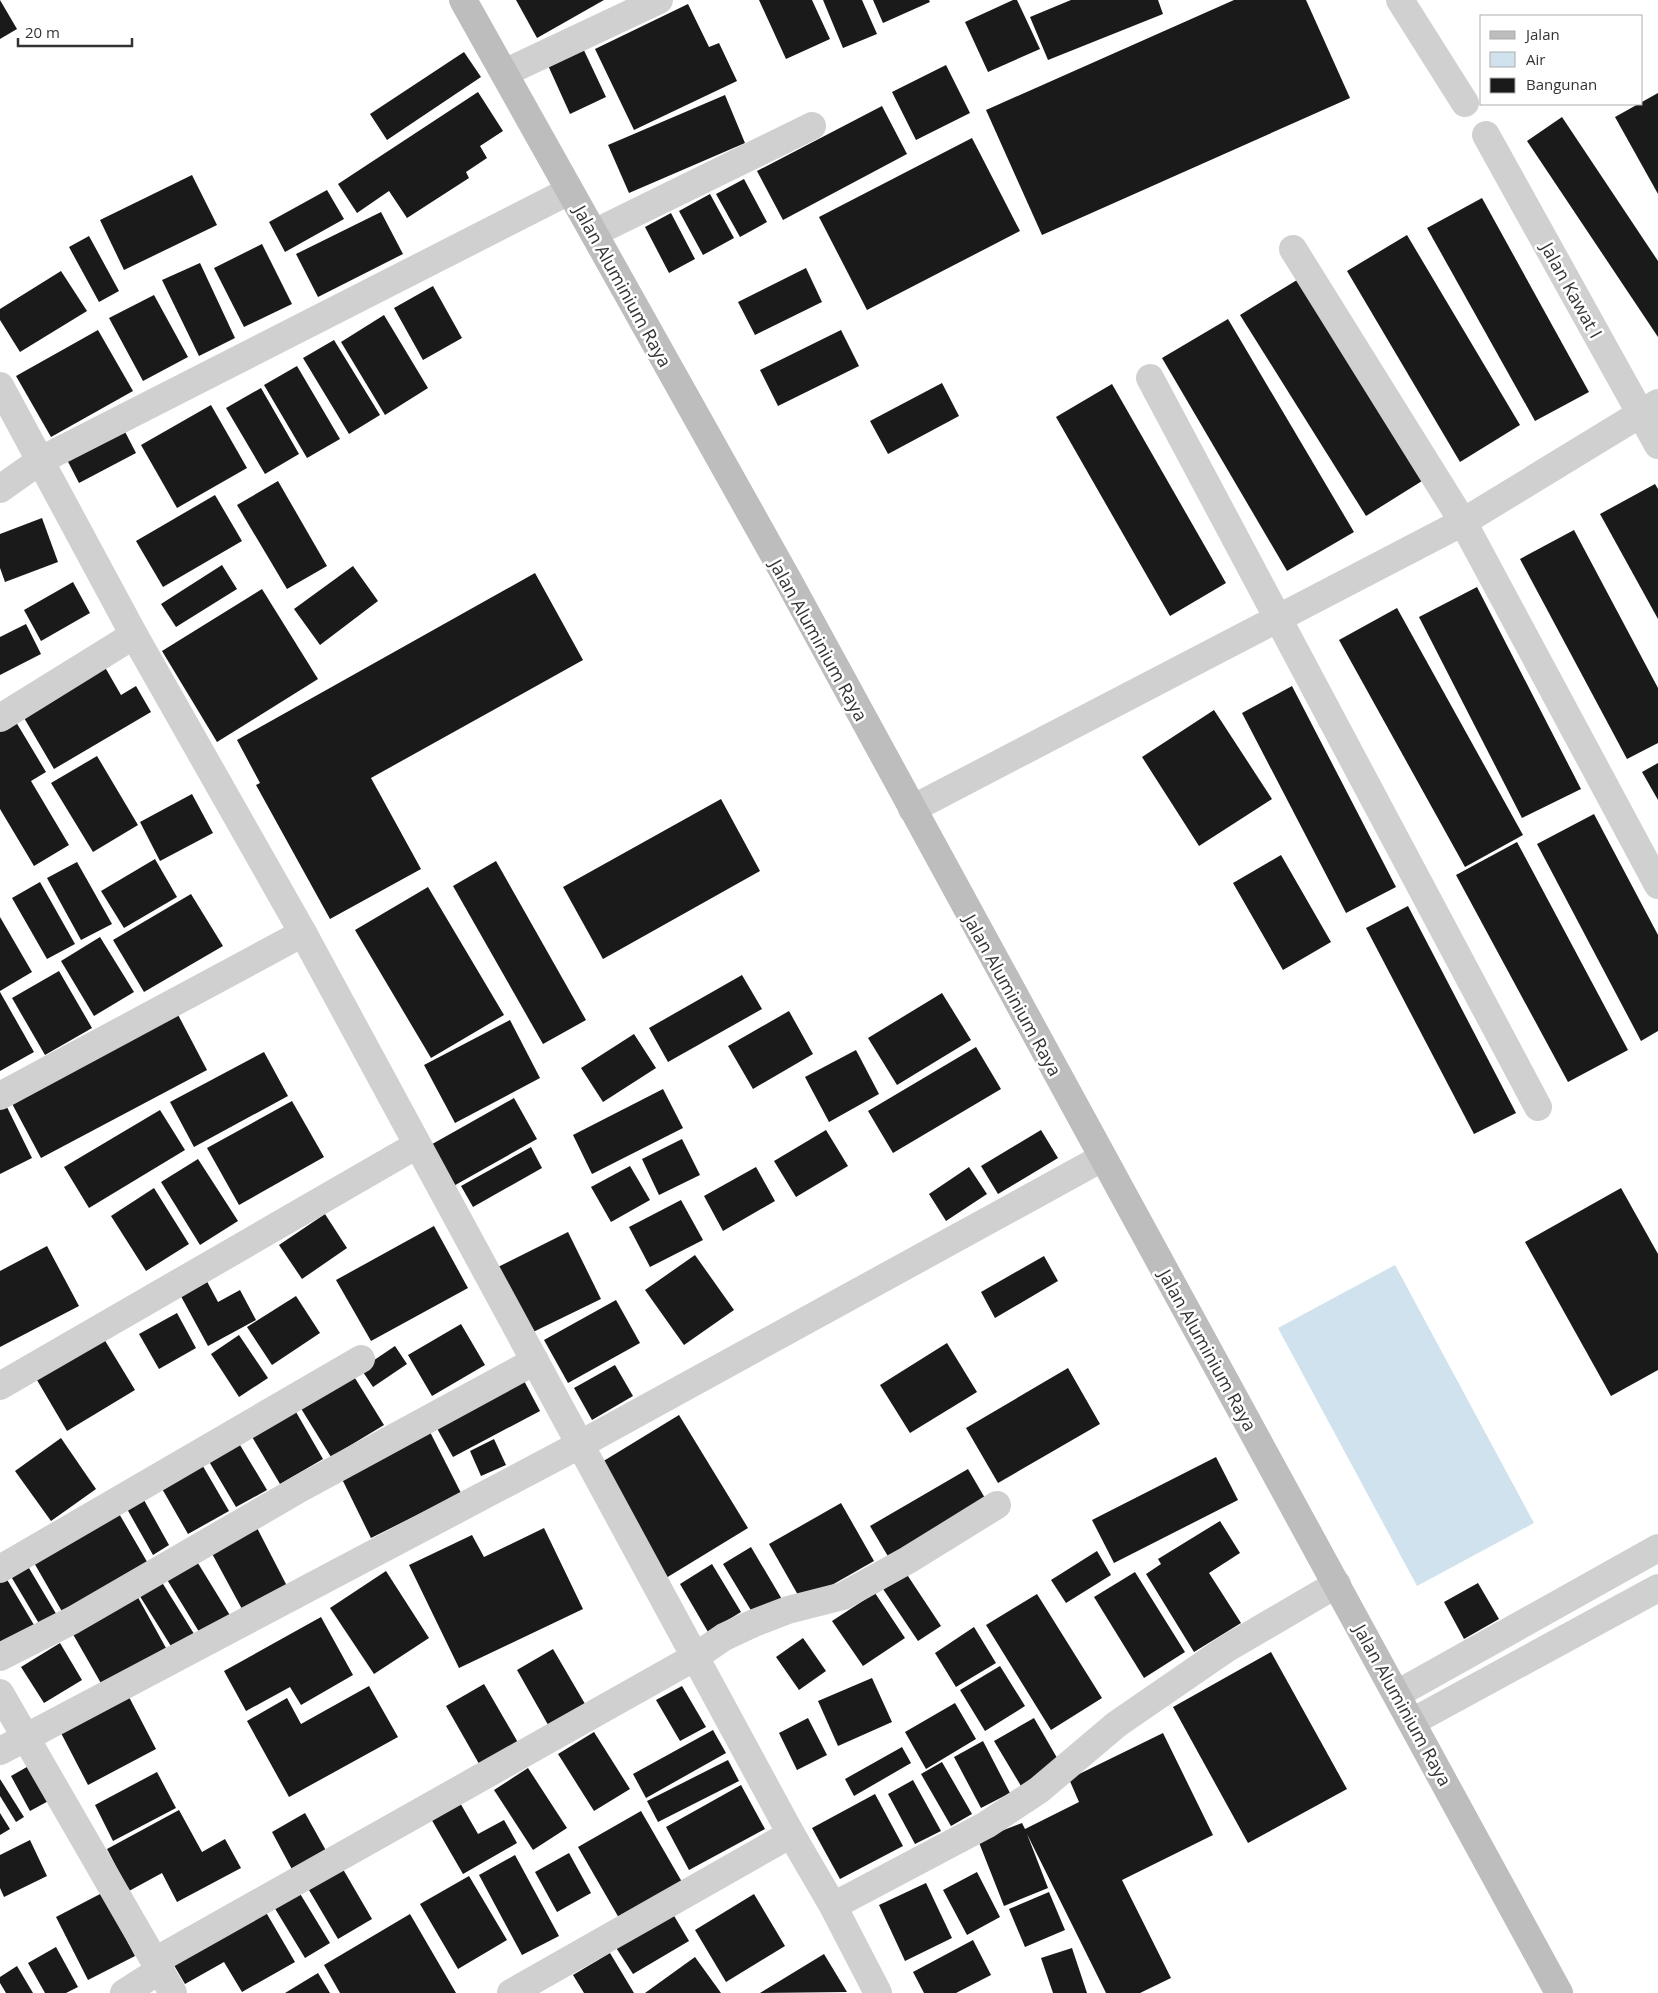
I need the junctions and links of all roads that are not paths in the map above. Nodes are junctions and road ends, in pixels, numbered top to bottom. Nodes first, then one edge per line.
1 (464, 0) edge
2 (659, 0) edge
3 (1400, 0) edge
4 (504, 73) junction
5 (1465, 104) dead end
6 (812, 126) dead end
7 (1486, 135) dead end
8 (569, 190) junction
9 (594, 233) junction
10 (1294, 249) dead end
11 (1150, 378) dead end
12 (0, 386) edge
13 (1649, 408) edge
14 (1658, 445) edge
15 (41, 460) junction
16 (0, 489) edge
17 (1463, 522) junction
18 (1277, 619) junction
19 (134, 635) junction
20 (0, 718) edge
21 (912, 809) junction
22 (1658, 884) edge
23 (303, 933) junction
24 (0, 1096) edge
25 (1538, 1107) dead end
26 (417, 1145) junction
27 (1102, 1158) junction
28 (361, 1359) dead end
29 (535, 1361) junction
30 (0, 1386) edge
31 (581, 1444) junction
32 (997, 1505) dead end
33 (1658, 1548) edge
34 (0, 1569) edge
35 (1337, 1584) junction
36 (1658, 1588) edge
37 (0, 1657) edge
38 (695, 1657) junction
39 (0, 1693) edge
40 (1397, 1694) junction
41 (1412, 1722) junction
42 (25, 1736) junction
43 (0, 1751) edge
44 (791, 1834) junction
45 (833, 1906) junction
46 (163, 1975) edge
47 (124, 1993) edge
48 (511, 1993) edge
49 (878, 1993) edge
50 (1559, 1993) edge

1 - 4 main road, Jalan Aluminium Raya
2 - 4 street
3 - 5 street
4 - 8 main road, Jalan Aluminium Raya
6 - 9 street
7 - 13 street, Jalan Kawat I
8 - 9 main road, Jalan Aluminium Raya
8 - 15 street
9 - 21 main road, Jalan Aluminium Raya
10 - 17 street
11 - 18 street
12 - 15 street
13 - 14 street, Jalan Kawat I
13 - 17 street
15 - 16 street
15 - 19 street
17 - 18 street
17 - 22 street
18 - 21 street
18 - 25 street
19 - 20 street
19 - 23 street
21 - 27 main road, Jalan Aluminium Raya
23 - 24 street
23 - 26 street
26 - 29 street
26 - 30 street
27 - 31 street
27 - 35 main road, Jalan Aluminium Raya
28 - 34 street
29 - 31 street
29 - 37 street
31 - 38 street
31 - 42 street
32 - 38 street
33 - 40 street
35 - 40 main road, Jalan Aluminium Raya
35 - 45 street
36 - 41 street
38 - 44 street
38 - 46 street
39 - 42 street
40 - 41 main road, Jalan Aluminium Raya
41 - 50 main road, Jalan Aluminium Raya
42 - 43 street
42 - 46 street
44 - 45 street
44 - 48 street
45 - 49 street
46 - 47 street

